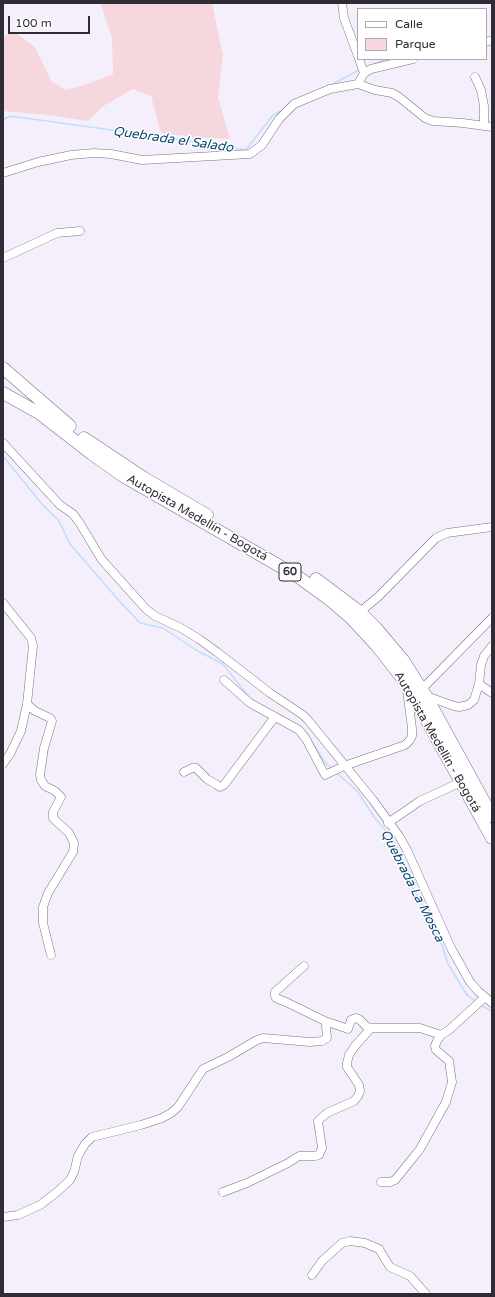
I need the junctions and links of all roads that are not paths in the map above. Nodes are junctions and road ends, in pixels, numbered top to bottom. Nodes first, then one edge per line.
1 (342, 3) edge
2 (357, 53) edge
3 (360, 60) edge
4 (409, 60) edge
5 (364, 73) junction
6 (475, 77) dead end
7 (358, 84) junction
8 (488, 127) edge
9 (3, 173) edge
10 (80, 231) dead end
11 (3, 258) edge
12 (3, 368) edge
13 (3, 393) edge
14 (3, 443) edge
15 (492, 527) edge
16 (3, 603) edge
17 (360, 612) junction
18 (492, 618) edge
19 (492, 646) edge
20 (224, 680) dead end
21 (406, 683) junction
22 (479, 684) junction
23 (424, 693) junction
24 (492, 693) edge
25 (27, 704) junction
26 (274, 718) junction
27 (3, 764) edge
28 (337, 770) junction
29 (184, 772) dead end
30 (461, 782) junction
31 (492, 816) edge
32 (388, 823) junction
33 (492, 838) edge
34 (51, 955) dead end
35 (304, 966) dead end
36 (480, 1001) junction
37 (492, 1003) edge
38 (327, 1022) junction
39 (372, 1028) junction
40 (441, 1035) junction
41 (381, 1182) dead end
42 (223, 1192) dead end
43 (3, 1217) edge
44 (312, 1275) dead end
45 (426, 1294) edge

1 - 2 street
3 - 5 street
4 - 5 street
5 - 7 street
6 - 8 street
7 - 8 street
7 - 9 street
10 - 11 street
12 - 17 highway, Autopista Medellín - Bogotá / 60
13 - 21 highway, Autopista Medellín - Bogotá / 60
14 - 28 street
15 - 17 street
16 - 25 street
17 - 23 highway, Autopista Medellín - Bogotá / 60
18 - 23 street
19 - 22 street
20 - 26 street
21 - 28 street
21 - 30 highway, Autopista Medellín - Bogotá / 60
22 - 23 street
22 - 24 street
23 - 31 highway, Autopista Medellín - Bogotá / 60
25 - 27 street
25 - 34 street
26 - 28 street
26 - 29 street
28 - 32 street
30 - 32 street
30 - 33 highway, Autopista Medellín - Bogotá / 60
32 - 36 street
35 - 38 street
36 - 37 street
36 - 40 street
38 - 39 street
38 - 43 street
39 - 40 street
39 - 42 street
40 - 41 street
44 - 45 street

